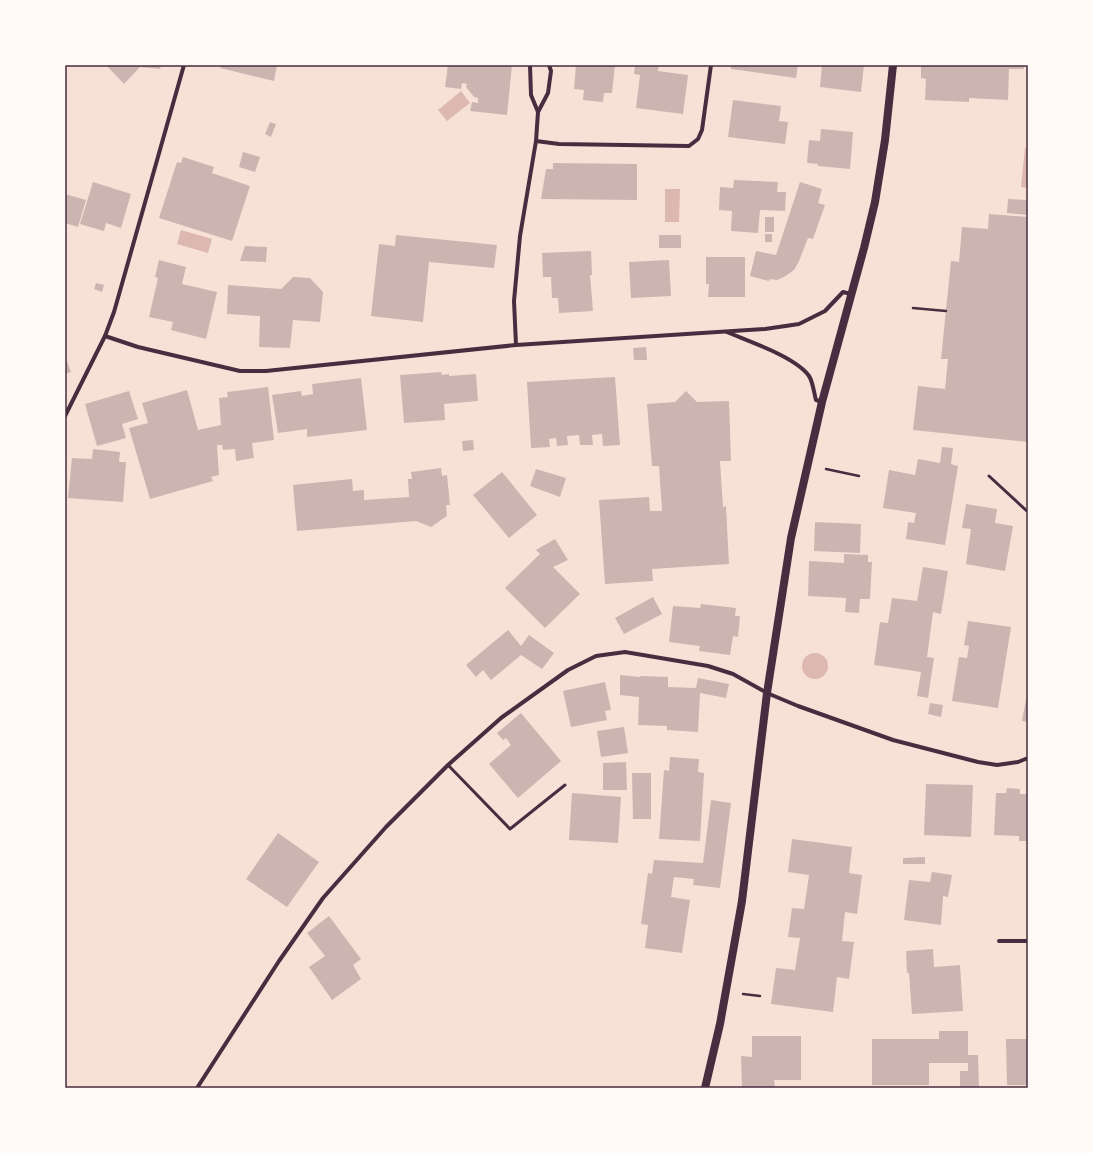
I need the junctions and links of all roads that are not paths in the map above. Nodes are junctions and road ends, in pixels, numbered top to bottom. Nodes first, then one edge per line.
1 (184, 65) edge
2 (530, 65) edge
3 (549, 65) edge
4 (711, 65) edge
5 (893, 65) edge
6 (538, 112) junction
7 (536, 141) junction
8 (851, 294) junction
9 (725, 331) junction
10 (104, 336) junction
11 (516, 345) junction
12 (822, 402) junction
13 (65, 416) edge
14 (989, 476) dead end
15 (1028, 512) edge
16 (766, 693) junction
17 (1028, 758) edge
18 (448, 765) junction
19 (565, 785) dead end
20 (999, 941) dead end
21 (1028, 941) edge
22 (197, 1088) edge
23 (705, 1088) edge

1 - 10 street
2 - 6 street
3 - 6 street
4 - 7 street
5 - 8 main road
6 - 7 street
7 - 11 street
8 - 9 street
8 - 12 main road
9 - 11 street
9 - 12 street
10 - 11 street
10 - 13 street
12 - 16 main road
14 - 15 lane
16 - 17 street
16 - 18 street
16 - 23 main road
18 - 19 lane
18 - 22 street
20 - 21 street

